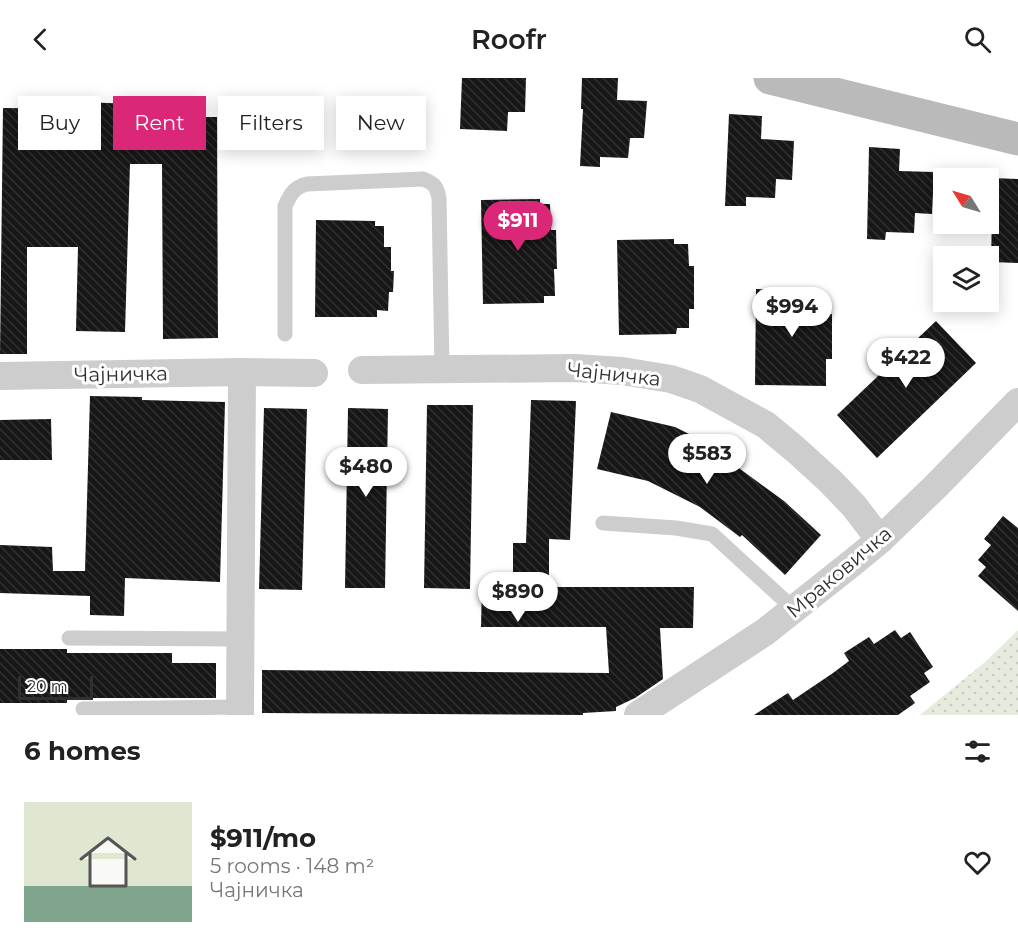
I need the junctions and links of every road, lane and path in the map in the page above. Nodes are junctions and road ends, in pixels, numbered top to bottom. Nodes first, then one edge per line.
1 (770, 78) edge
2 (1018, 139) edge
3 (285, 334) dead end
4 (362, 370) dead end
5 (442, 370) junction
6 (242, 372) junction
7 (314, 373) dead end
8 (0, 376) edge
9 (1018, 402) edge
10 (603, 523) dead end
11 (880, 540) junction
12 (795, 610) junction
13 (69, 638) dead end
14 (240, 639) junction
15 (83, 709) dead end
16 (240, 711) edge
17 (638, 715) edge

1 - 2 street
3 - 5 lane
4 - 5 street, Чајничка
5 - 11 street, Чајничка
6 - 7 street, Чајничка
6 - 8 street, Чајничка
6 - 14 street
9 - 11 street, Мраковичка
10 - 12 lane
11 - 12 street, Мраковичка
12 - 17 street, Мраковичка
13 - 14 lane
14 - 16 street
15 - 16 lane

